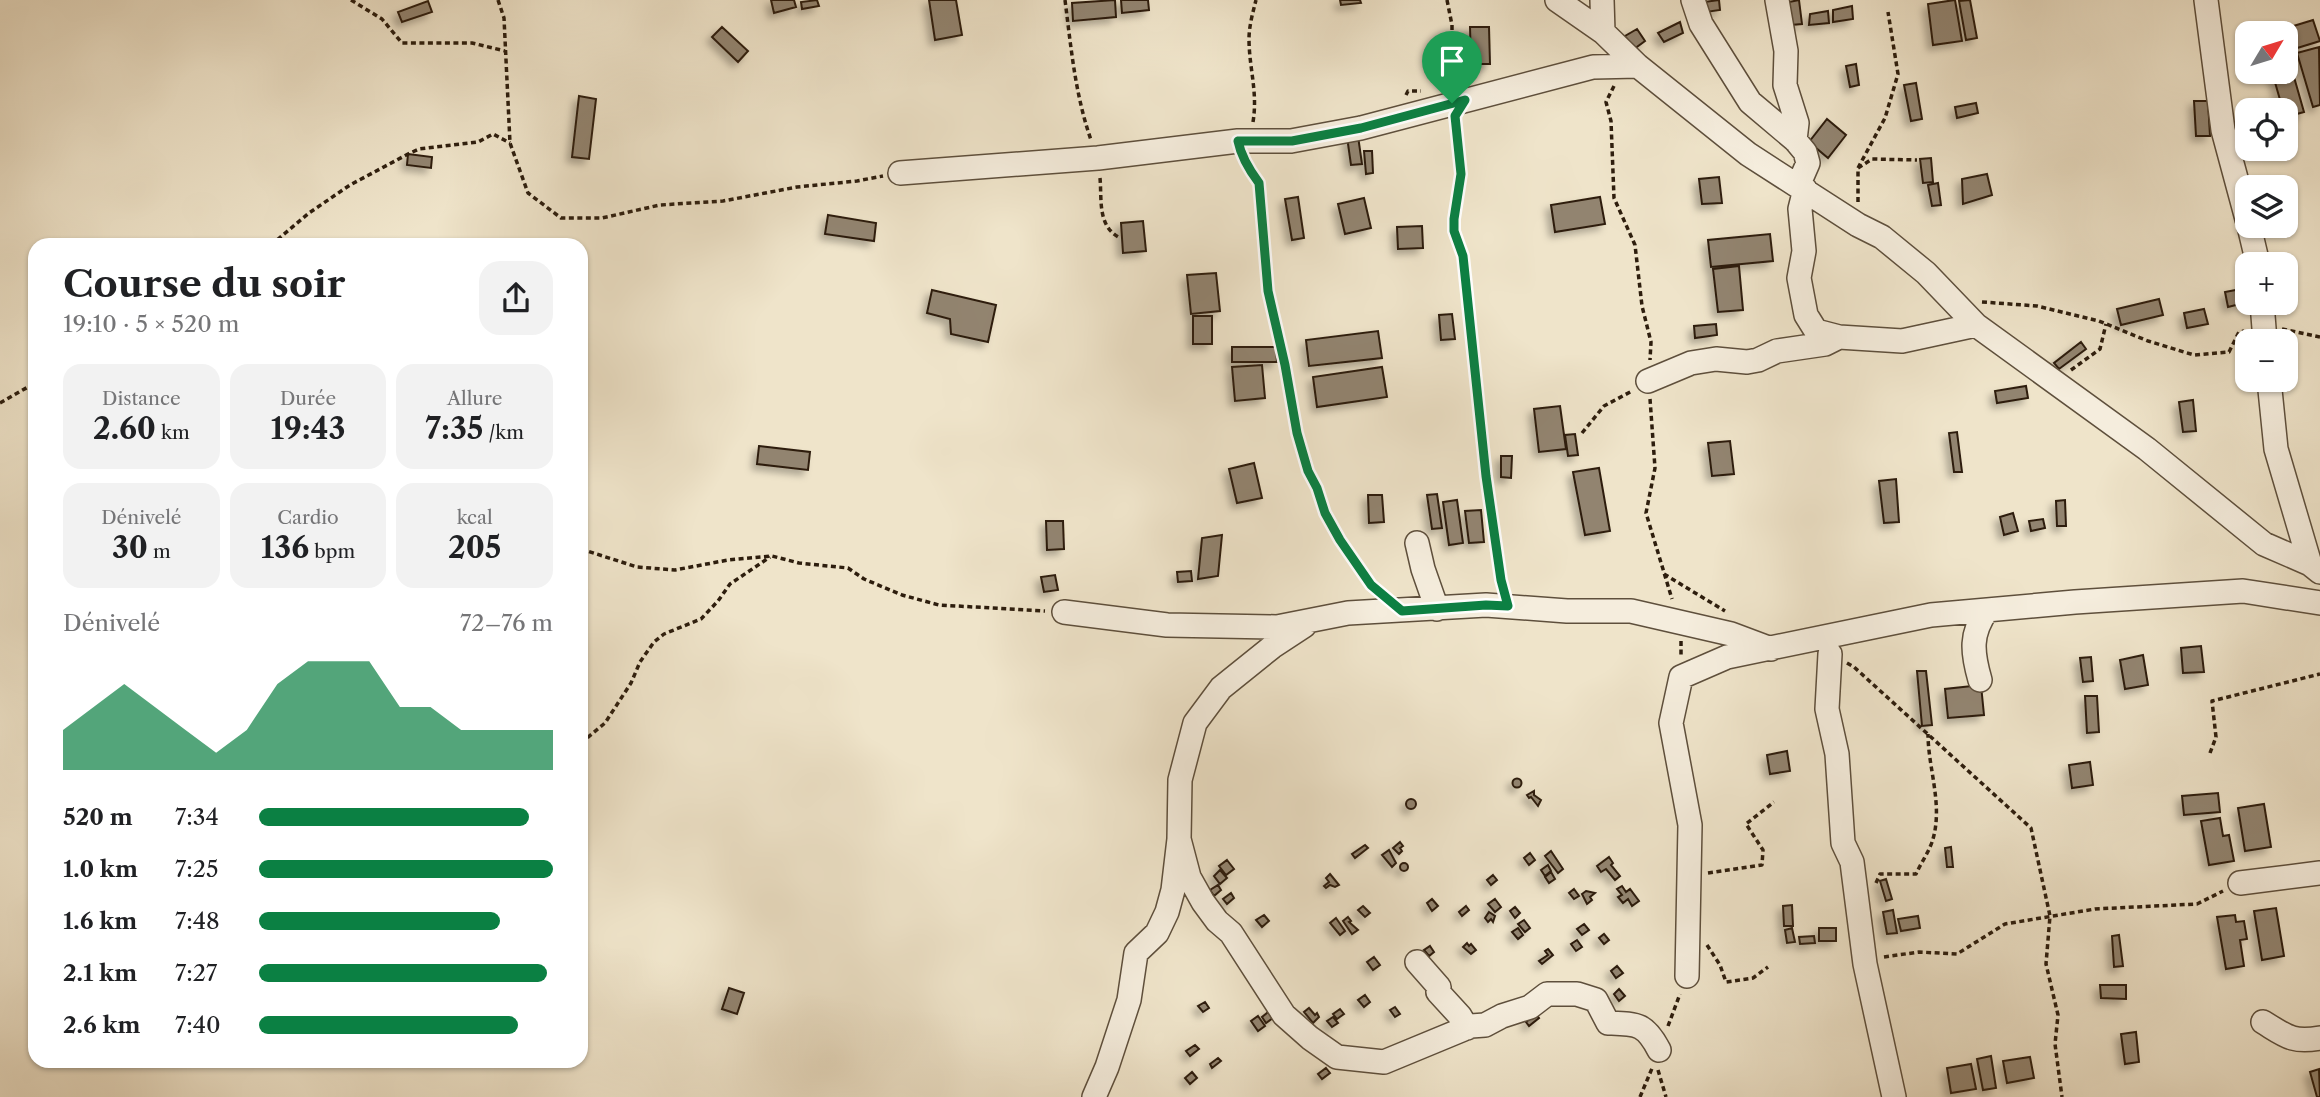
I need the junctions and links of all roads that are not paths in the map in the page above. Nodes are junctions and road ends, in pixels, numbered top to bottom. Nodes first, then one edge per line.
1 (1557, 0) edge
2 (1602, 0) edge
3 (1693, 0) edge
4 (1777, 0) edge
5 (2206, 0) edge
6 (1603, 32) junction
7 (1638, 66) junction
8 (1795, 140) junction
9 (900, 173) road end
10 (2235, 175) edge
11 (1802, 188) junction
12 (1976, 325) junction
13 (1839, 337) junction
14 (1648, 381) road end
15 (2270, 392) edge
16 (1417, 543) dead end
17 (2315, 568) edge
18 (2320, 603) edge
19 (1437, 609) junction
20 (1987, 610) junction
21 (1064, 612) road end
22 (1313, 620) junction
23 (1771, 649) junction
24 (1830, 654) road end
25 (1980, 680) dead end
26 (1179, 839) junction
27 (2320, 873) edge
28 (2240, 883) road end
29 (1422, 973) dead end
30 (1687, 976) dead end
31 (2263, 1022) dead end
32 (1467, 1028) junction
33 (2320, 1038) edge
34 (1657, 1055) road end
35 (1094, 1097) edge
36 (1894, 1097) edge

1 - 6 street
2 - 6 street
3 - 8 street
4 - 8 street
5 - 10 street
6 - 7 street
7 - 9 street
7 - 11 street
8 - 11 street
11 - 12 street
11 - 13 street
12 - 13 street
12 - 17 street
13 - 14 street
15 - 17 street
16 - 19 street
18 - 20 street
19 - 22 street
19 - 23 street
20 - 23 street
20 - 25 street
21 - 22 street
22 - 26 street
23 - 30 street
24 - 36 street
26 - 32 street
26 - 35 street
27 - 28 street
29 - 32 street
31 - 33 street
32 - 34 street

